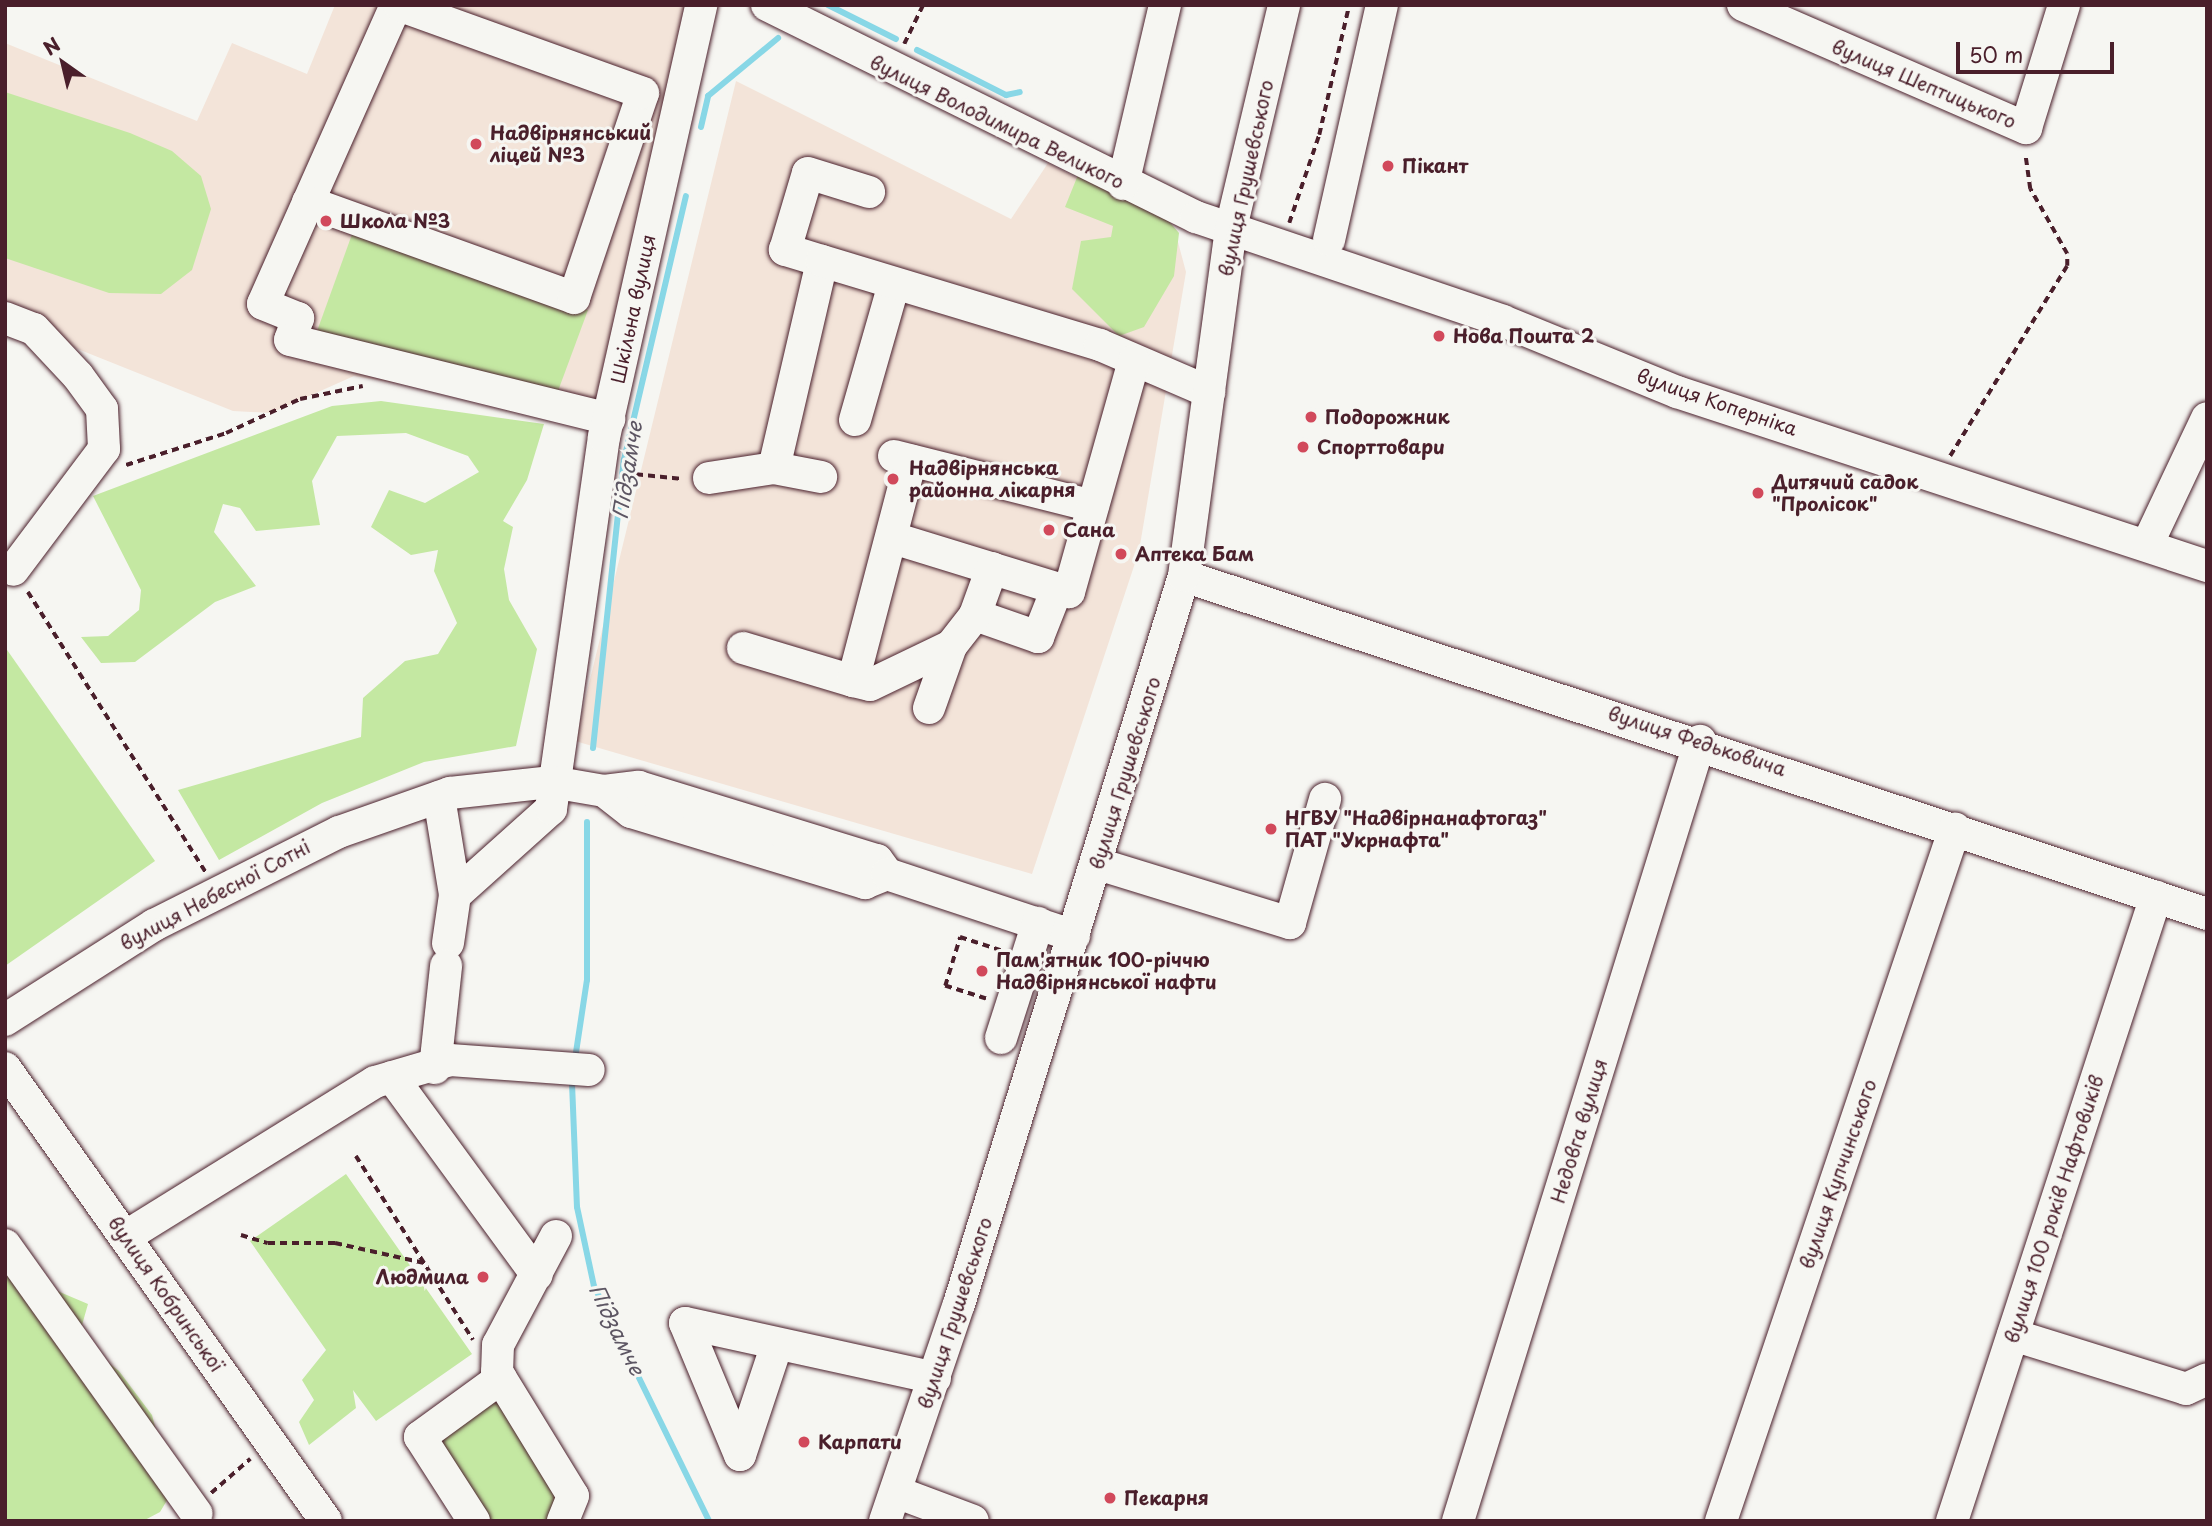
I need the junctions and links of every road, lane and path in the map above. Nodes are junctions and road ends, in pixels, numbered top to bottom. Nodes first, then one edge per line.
1 (398, 5) edge
2 (701, 5) edge
3 (923, 5) edge
4 (1165, 5) edge
5 (1284, 5) edge
6 (1349, 5) edge
7 (1382, 5) edge
8 (1743, 5) edge
9 (2064, 5) edge
10 (774, 9) edge
11 (898, 56) dead end
12 (2026, 128) junction
13 (1123, 184) junction
14 (869, 192) dead end
15 (308, 202) junction
16 (1288, 225) dead end
17 (1231, 228) junction
18 (1329, 240) dead end
19 (822, 261) junction
20 (894, 284) junction
21 (5, 318) edge
22 (1134, 361) junction
23 (368, 385) dead end
24 (1209, 392) junction
25 (2207, 418) edge
26 (609, 419) junction
27 (855, 419) dead end
28 (774, 468) junction
29 (111, 470) dead end
30 (1937, 474) junction
31 (637, 476) dead end
32 (821, 477) dead end
33 (709, 478) joint
34 (1093, 506) junction
35 (892, 538) junction
36 (2148, 543) junction
37 (8, 565) edge
38 (2207, 566) edge
39 (992, 568) junction
40 (1184, 576) junction
41 (1057, 589) junction
42 (975, 615) junction
43 (743, 648) dead end
44 (939, 657) junction
45 (853, 681) junction
46 (929, 708) dead end
47 (1699, 741) junction
48 (552, 782) junction
49 (439, 797) junction
50 (1325, 799) dead end
51 (1955, 828) junction
52 (1098, 864) junction
53 (218, 890) junction
54 (455, 895) junction
55 (2156, 896) junction
56 (2207, 914) edge
57 (1038, 923) junction
58 (1074, 936) junction
59 (1026, 958) junction
60 (990, 1000) dead end
61 (5, 1020) edge
62 (1001, 1038) dead end
63 (435, 1066) junction
64 (5, 1068) edge
65 (589, 1070) dead end
66 (393, 1077) junction
67 (356, 1156) dead end
68 (241, 1235) dead end
69 (556, 1236) dead end
70 (125, 1237) junction
71 (5, 1245) edge
72 (429, 1264) junction
73 (537, 1275) junction
74 (2013, 1335) junction
75 (475, 1343) dead end
76 (777, 1344) dead end
77 (501, 1378) junction
78 (934, 1378) junction
79 (2207, 1378) edge
80 (271, 1442) junction
81 (890, 1506) edge
82 (196, 1513) joint
83 (327, 1521) edge
84 (474, 1521) edge
85 (563, 1521) edge
86 (974, 1521) edge
87 (1458, 1521) edge
88 (1721, 1521) edge
89 (1952, 1521) edge

1 - 15 street
1 - 15 street
2 - 26 street, Шкільна вулиця
3 - 11 path
4 - 13 street
5 - 17 street, вулиця Грушевського
6 - 16 path
7 - 18 street
8 - 12 street, вулиця Шептицького
9 - 12 street, вулиця Шептицького
10 - 13 street, вулиця Володимира Великого
12 - 30 path
13 - 17 street, вулиця Володимира Великого
14 - 19 street
15 - 26 street
17 - 24 street, вулиця Грушевського
17 - 30 street, вулиця Коперніка
19 - 20 street
19 - 28 street
20 - 22 street
20 - 27 street
21 - 37 street
22 - 24 street
22 - 34 street
23 - 29 path
24 - 40 street, вулиця Грушевського
25 - 36 street
26 - 48 street, Шкільна вулиця
28 - 32 street
28 - 33 street
30 - 36 street, вулиця Коперніка
31 - 33 path
34 - 35 street
34 - 41 street
35 - 39 street
35 - 45 street
36 - 38 street, вулиця Коперніка
37 - 53 path
39 - 41 street
39 - 42 street
40 - 47 street, вулиця Федьковича
40 - 52 street, вулиця Грушевського
41 - 42 street
42 - 44 street
43 - 45 street
44 - 45 street
44 - 46 street
47 - 51 street, вулиця Федьковича
47 - 87 street, Недовга вулиця
48 - 49 street, вулиця Небесної Сотні
48 - 54 street, Шкільна вулиця
48 - 57 street, вулиця Небесної Сотні
49 - 53 street, вулиця Небесної Сотні
49 - 54 street
50 - 52 street
51 - 55 street, вулиця Федьковича
51 - 88 street, вулиця Купчинського
52 - 58 street, вулиця Грушевського
53 - 61 street, вулиця Небесної Сотні
54 - 63 street
55 - 56 street, вулиця Федьковича
55 - 74 street, вулиця 100 років Нафтовиків
57 - 58 street, вулиця Небесної Сотні
57 - 59 street
58 - 78 street, вулиця Грушевського
59 - 60 path
59 - 62 street
63 - 65 street
63 - 66 street
64 - 70 street, вулиця Кобринської
66 - 70 street
66 - 73 street
67 - 72 path
68 - 72 path
69 - 73 street
70 - 80 street, вулиця Кобринської
71 - 82 street
72 - 75 path
73 - 77 street
74 - 79 street
74 - 89 street, вулиця 100 років Нафтовиків
76 - 78 street
77 - 84 street
77 - 85 street
78 - 81 street, вулиця Грушевського
80 - 82 path
80 - 83 street, вулиця Кобринської
81 - 86 street

